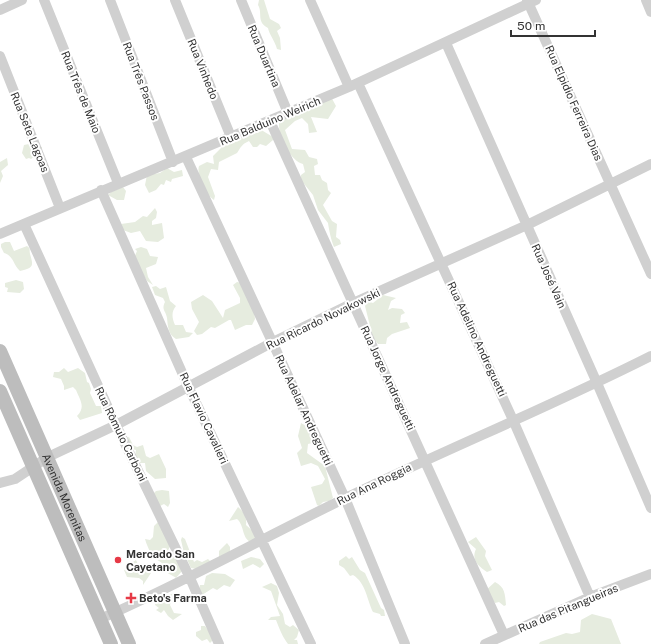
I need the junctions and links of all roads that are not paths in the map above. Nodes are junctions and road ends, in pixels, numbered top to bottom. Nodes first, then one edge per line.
1 (22, 0) edge
2 (44, 0) edge
3 (110, 0) edge
4 (175, 0) edge
5 (241, 0) edge
6 (310, 0) edge
7 (646, 0) edge
8 (531, 1) edge
9 (0, 10) edge
10 (651, 12) edge
11 (446, 43) junction
12 (0, 56) edge
13 (353, 85) junction
14 (288, 113) junction
15 (270, 121) junction
16 (231, 137) junction
17 (186, 156) junction
18 (173, 162) junction
19 (651, 164) edge
20 (118, 184) junction
21 (610, 184) junction
22 (101, 190) junction
23 (60, 208) junction
24 (24, 224) junction
25 (526, 225) junction
26 (0, 234) edge
27 (648, 260) edge
28 (442, 264) junction
29 (651, 274) edge
30 (353, 303) junction
31 (273, 342) junction
32 (0, 351) edge
33 (651, 356) edge
34 (597, 383) junction
35 (188, 386) junction
36 (0, 391) edge
37 (514, 420) junction
38 (116, 426) junction
39 (48, 457) junction
40 (425, 460) junction
41 (34, 465) junction
42 (0, 483) edge
43 (345, 498) junction
44 (651, 508) edge
45 (262, 540) junction
46 (651, 574) edge
47 (190, 578) junction
48 (590, 597) junction
49 (115, 612) junction
50 (100, 619) junction
51 (504, 635) junction
52 (111, 644) edge
53 (129, 644) edge
54 (219, 644) edge
55 (310, 644) edge
56 (405, 644) edge
57 (485, 644) edge

1 - 9 street
2 - 20 street, Rua Três de Maio
3 - 18 street, Rua Três Passos
4 - 16 street, Rua Vinhedo
5 - 14 street, Rua Duartina
6 - 13 street, Rua Adelino Andreguetti
7 - 10 street
8 - 11 street, Rua Balduino Weirich
8 - 21 street, Rua Elpidio Ferreira Dias
11 - 13 street, Rua Balduino Weirich
11 - 25 street, Rua José Vain
12 - 23 street, Rua Sete Lagoas
13 - 14 street, Rua Balduino Weirich
13 - 28 street, Rua Adelino Andreguetti
14 - 15 street, Rua Balduino Weirich
15 - 16 street, Rua Balduino Weirich
15 - 30 street, Rua Jorge Andreguetti
16 - 17 street, Rua Balduino Weirich
17 - 18 street, Rua Balduino Weirich
17 - 31 street, Rua Adelar Andreguetti
18 - 20 street, Rua Balduino Weirich
19 - 21 street, Rua Ricardo Novakowski
20 - 22 street, Rua Balduino Weirich
21 - 25 street, Rua Ricardo Novakowski
21 - 27 street, Rua Elpidio Ferreira Dias
22 - 23 street, Rua Balduino Weirich
22 - 35 street, Rua Flavio Cavalieri
23 - 24 street, Rua Balduino Weirich
24 - 26 street, Rua Balduino Weirich
24 - 38 street, Rua Rômulo Carboni
25 - 28 street, Rua Ricardo Novakowski
25 - 34 street, Rua José Vain
27 - 29 street, Rua Elpidio Ferreira Dias
28 - 30 street, Rua Ricardo Novakowski
28 - 37 street, Rua Adelino Andreguetti
30 - 31 street, Rua Ricardo Novakowski
30 - 40 street, Rua Jorge Andreguetti
31 - 35 street, Rua Ricardo Novakowski
31 - 43 street, Rua Adelar Andreguetti
32 - 39 main road, Avenida Morenitas
33 - 34 street, Rua Ana Roggia
34 - 37 street, Rua Ana Roggia
34 - 44 street, Rua José Vain
35 - 38 street, Rua Ricardo Novakowski
35 - 45 street, Rua Flavio Cavalieri
36 - 41 main road, Avenida Morenitas
37 - 40 street, Rua Ana Roggia
37 - 48 street, Rua Adelino Andreguetti
38 - 39 street, Rua Ricardo Novakowski
38 - 47 street, Rua Rômulo Carboni
39 - 41 street, Rua Ricardo Novakowski
39 - 49 main road, Avenida Morenitas
40 - 43 street, Rua Ana Roggia
40 - 51 street, Rua Jorge Andreguetti
41 - 42 street, Rua Ricardo Novakowski
41 - 50 main road, Avenida Morenitas
43 - 45 street, Rua Ana Roggia
43 - 56 street, Rua Adelar Andreguetti
45 - 47 street, Rua Ana Roggia
45 - 55 street, Rua Flavio Cavalieri
46 - 48 street, Rua das Pitangueiras
47 - 49 street, Rua Ana Roggia
47 - 54 street, Rua Rômulo Carboni
48 - 51 street, Rua das Pitangueiras
49 - 50 street, Rua Ana Roggia
49 - 53 main road, Avenida Morenitas
50 - 52 main road, Avenida Morenitas
51 - 57 street, Rua das Pitangueiras

